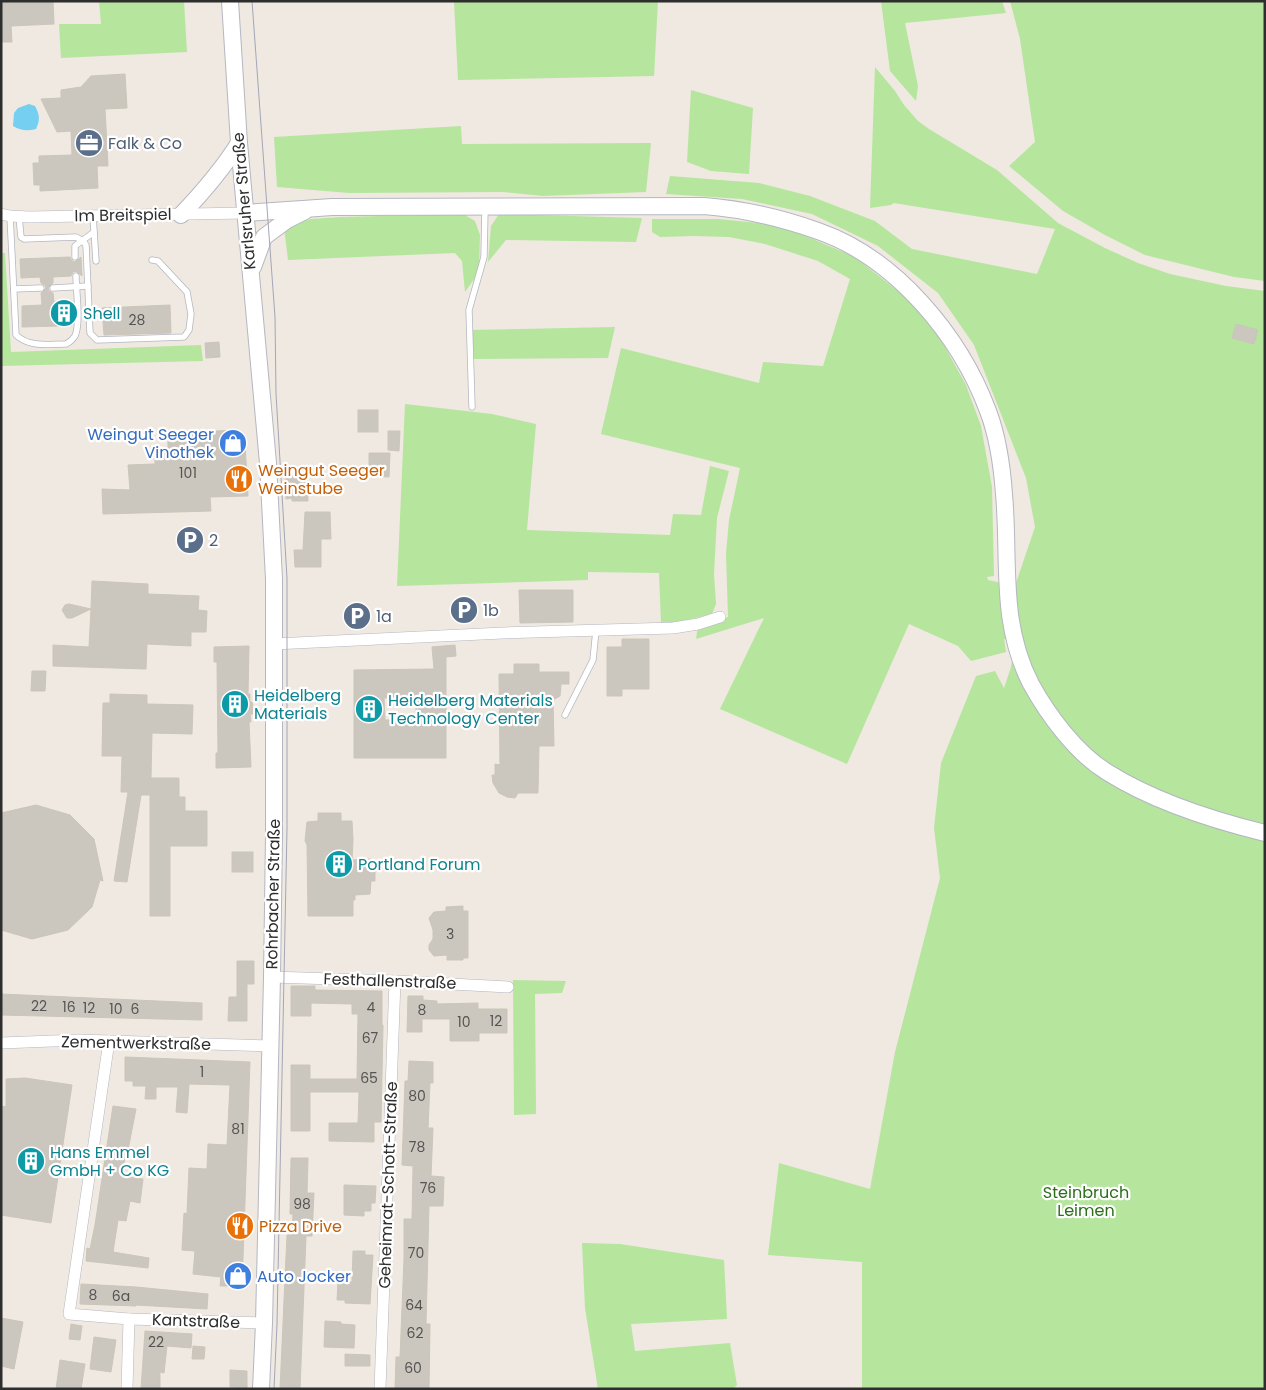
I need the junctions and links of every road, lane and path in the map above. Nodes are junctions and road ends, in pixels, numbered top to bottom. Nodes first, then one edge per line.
1 (230, 1) edge
2 (239, 143) junction
3 (484, 206) junction
4 (311, 208) junction
5 (245, 213) junction
6 (181, 215) junction
7 (10, 216) edge
8 (93, 216) junction
9 (94, 232) junction
10 (82, 240) junction
11 (75, 257) dead end
12 (152, 260) dead end
13 (96, 261) dead end
14 (250, 271) junction
15 (76, 276) dead end
16 (88, 286) junction
17 (76, 287) junction
18 (41, 288) dead end
19 (53, 288) dead end
20 (14, 289) junction
21 (262, 400) joint
22 (472, 407) dead end
23 (720, 617) dead end
24 (596, 630) junction
25 (274, 644) junction
26 (566, 715) dead end
27 (1265, 833) edge
28 (272, 977) junction
29 (395, 981) junction
30 (508, 986) dead end
31 (109, 1041) junction
32 (1, 1043) edge
33 (271, 1046) junction
34 (129, 1318) junction
35 (264, 1323) junction
36 (127, 1389) edge
37 (261, 1389) edge
38 (380, 1389) edge

1 - 2 main road, Karlsruher Straße
2 - 5 main road, Karlsruher Straße
2 - 6 main road
3 - 4 main road
3 - 22 lane
3 - 27 main road
4 - 5 main road
4 - 14 main road
5 - 6 street, Im Breitspiel
5 - 14 main road, Karlsruher Straße
6 - 8 street, Im Breitspiel
7 - 8 street, Im Breitspiel
7 - 10 lane
7 - 20 lane
8 - 9 lane
9 - 10 lane
9 - 13 lane
10 - 11 lane
10 - 16 lane
12 - 16 lane
14 - 21 main road, Karlsruher Straße
15 - 17 lane
16 - 17 lane
17 - 19 lane
17 - 20 lane
18 - 20 lane
21 - 25 main road, Rohrbacher Straße
23 - 24 street
24 - 25 street
24 - 26 lane
25 - 28 main road, Rohrbacher Straße
28 - 29 street, Festhallenstraße
28 - 33 main road, Rohrbacher Straße
29 - 30 street, Festhallenstraße
29 - 38 street, Geheimrat-Schott-Straße
31 - 32 street, Zementwerkstraße
31 - 33 street, Zementwerkstraße
31 - 34 street, Kantstraße
33 - 35 main road, Rohrbacher Straße
34 - 35 street, Kantstraße
34 - 36 street
35 - 37 main road, Rohrbacher Straße

